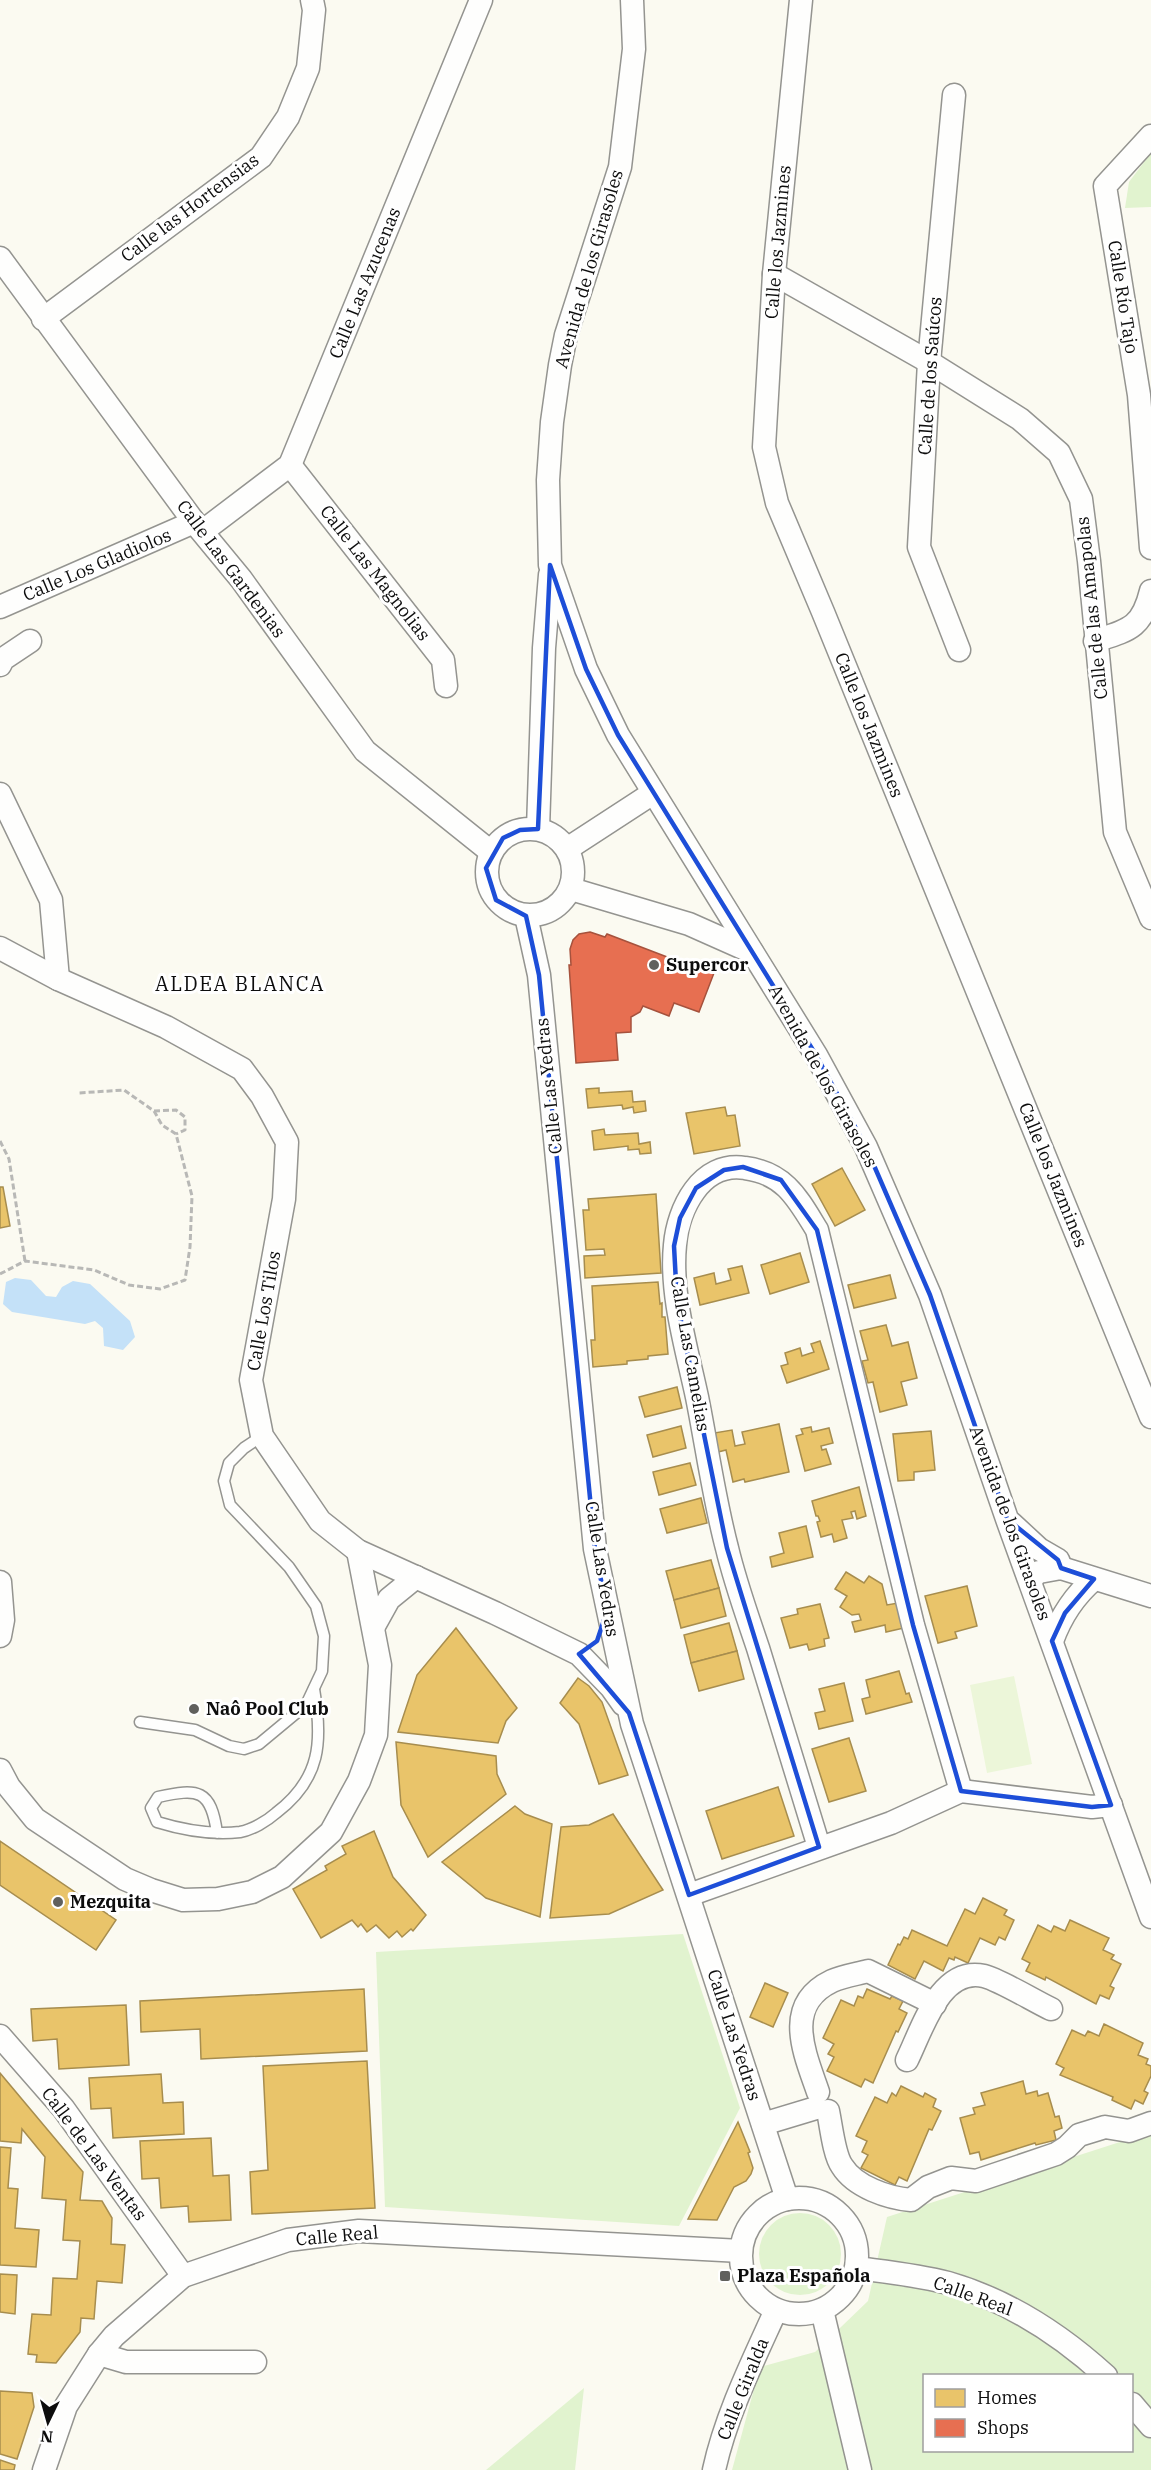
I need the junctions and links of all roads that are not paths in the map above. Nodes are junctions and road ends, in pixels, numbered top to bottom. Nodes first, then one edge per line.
1 (312, 0) edge
2 (481, 0) edge
3 (632, 0) edge
4 (801, 0) edge
5 (954, 95) dead end
6 (1151, 136) edge
7 (0, 258) edge
8 (774, 274) junction
9 (43, 319) junction
10 (929, 362) junction
11 (290, 465) junction
12 (199, 526) junction
13 (1151, 548) edge
14 (550, 565) junction
15 (1151, 591) edge
16 (0, 607) edge
17 (30, 641) dead end
18 (1095, 641) junction
19 (959, 650) dead end
20 (0, 665) edge
21 (446, 686) dead end
22 (652, 793) junction
23 (0, 794) edge
24 (538, 829) junction
25 (567, 849) junction
26 (491, 852) junction
27 (571, 889) junction
28 (526, 916) junction
29 (1151, 918) edge
30 (0, 948) edge
31 (752, 952) junction
32 (58, 979) junction
33 (1151, 1417) edge
34 (262, 1436) junction
35 (1007, 1519) junction
36 (358, 1551) junction
37 (1061, 1568) junction
38 (416, 1577) junction
39 (0, 1582) edge
40 (1087, 1585) junction
41 (1032, 1588) junction
42 (1151, 1596) edge
43 (607, 1611) junction
44 (374, 1626) junction
45 (0, 1636) edge
46 (1052, 1641) junction
47 (579, 1654) junction
48 (314, 1689) junction
49 (629, 1713) junction
50 (140, 1722) dead end
51 (0, 1770) edge
52 (961, 1791) junction
53 (1111, 1805) junction
54 (217, 1833) junction
55 (819, 1847) junction
56 (689, 1895) junction
57 (1151, 1917) edge
58 (935, 2004) junction
59 (1051, 2009) dead end
60 (0, 2036) edge
61 (907, 2060) dead end
62 (821, 2104) junction
63 (1151, 2123) edge
64 (763, 2124) junction
65 (787, 2199) junction
66 (741, 2251) junction
67 (857, 2268) junction
68 (183, 2276) junction
69 (776, 2310) junction
70 (822, 2310) junction
71 (99, 2354) junction
72 (255, 2362) dead end
73 (1105, 2374) edge
74 (1133, 2406) edge
75 (1151, 2426) edge
76 (44, 2470) edge
77 (714, 2470) edge
78 (860, 2470) edge

1 - 9 street, Calle las Hortensias
2 - 11 street, Calle Las Azucenas
3 - 14 street, Avenida de los Girasoles
4 - 8 street, Calle los Jazmines
5 - 10 street, Calle de los Saúcos
6 - 13 street, Calle Río Tajo
7 - 9 street, Calle Las Gardenias
8 - 10 street, Calle de las Amapolas
8 - 33 street, Calle los Jazmines
9 - 12 street, Calle Las Gardenias
10 - 18 street, Calle de las Amapolas
10 - 19 street, Calle de los Saúcos
11 - 12 street
11 - 21 street, Calle Las Magnolias
12 - 16 street, Calle Los Gladiolos
12 - 26 street, Calle Las Gardenias
14 - 22 street, Avenida de los Girasoles
14 - 24 street
15 - 18 street
17 - 20 street
18 - 29 street, Calle de las Amapolas
22 - 25 street
22 - 31 street, Avenida de los Girasoles
23 - 32 street
24 - 25 street
24 - 26 street
25 - 27 street
26 - 28 street
27 - 28 street
27 - 31 street
28 - 43 street, Calle Las Yedras
30 - 32 street, Calle Los Tilos
31 - 35 street, Avenida de los Girasoles
32 - 34 street, Calle Los Tilos
34 - 36 street, Calle Los Tilos
34 - 48 lane
35 - 37 street
35 - 41 street, Avenida de los Girasoles
36 - 38 street, Calle Los Tilos
36 - 44 street
37 - 40 street
37 - 41 street
38 - 44 street
38 - 47 street, Calle Los Tilos
39 - 45 street
40 - 41 street
40 - 42 street
40 - 46 street
41 - 46 street, Avenida de los Girasoles
43 - 47 street
43 - 49 street, Calle Las Yedras
44 - 51 street
46 - 53 street, Avenida de los Girasoles
47 - 49 street, Calle Los Tilos
48 - 50 lane
48 - 54 lane
49 - 56 street, Calle Las Yedras
52 - 53 street
52 - 55 street
52 - 55 street, Calle Las Camelias
53 - 57 street, Avenida de los Girasoles
54 - 54 lane
55 - 56 street
56 - 64 street, Calle Las Yedras
58 - 59 street
58 - 61 street
58 - 62 street
60 - 68 street, Calle de Las Ventas
62 - 63 street
62 - 64 street
64 - 65 street, Calle Las Yedras
65 - 66 street
65 - 67 street
66 - 68 street, Calle Real
66 - 69 street
67 - 70 street
67 - 73 street, Calle Real
68 - 71 street, Calle Real
69 - 70 street
69 - 77 street, Calle Giralda
70 - 78 street
71 - 72 street
71 - 76 street, Calle Real
74 - 75 street

